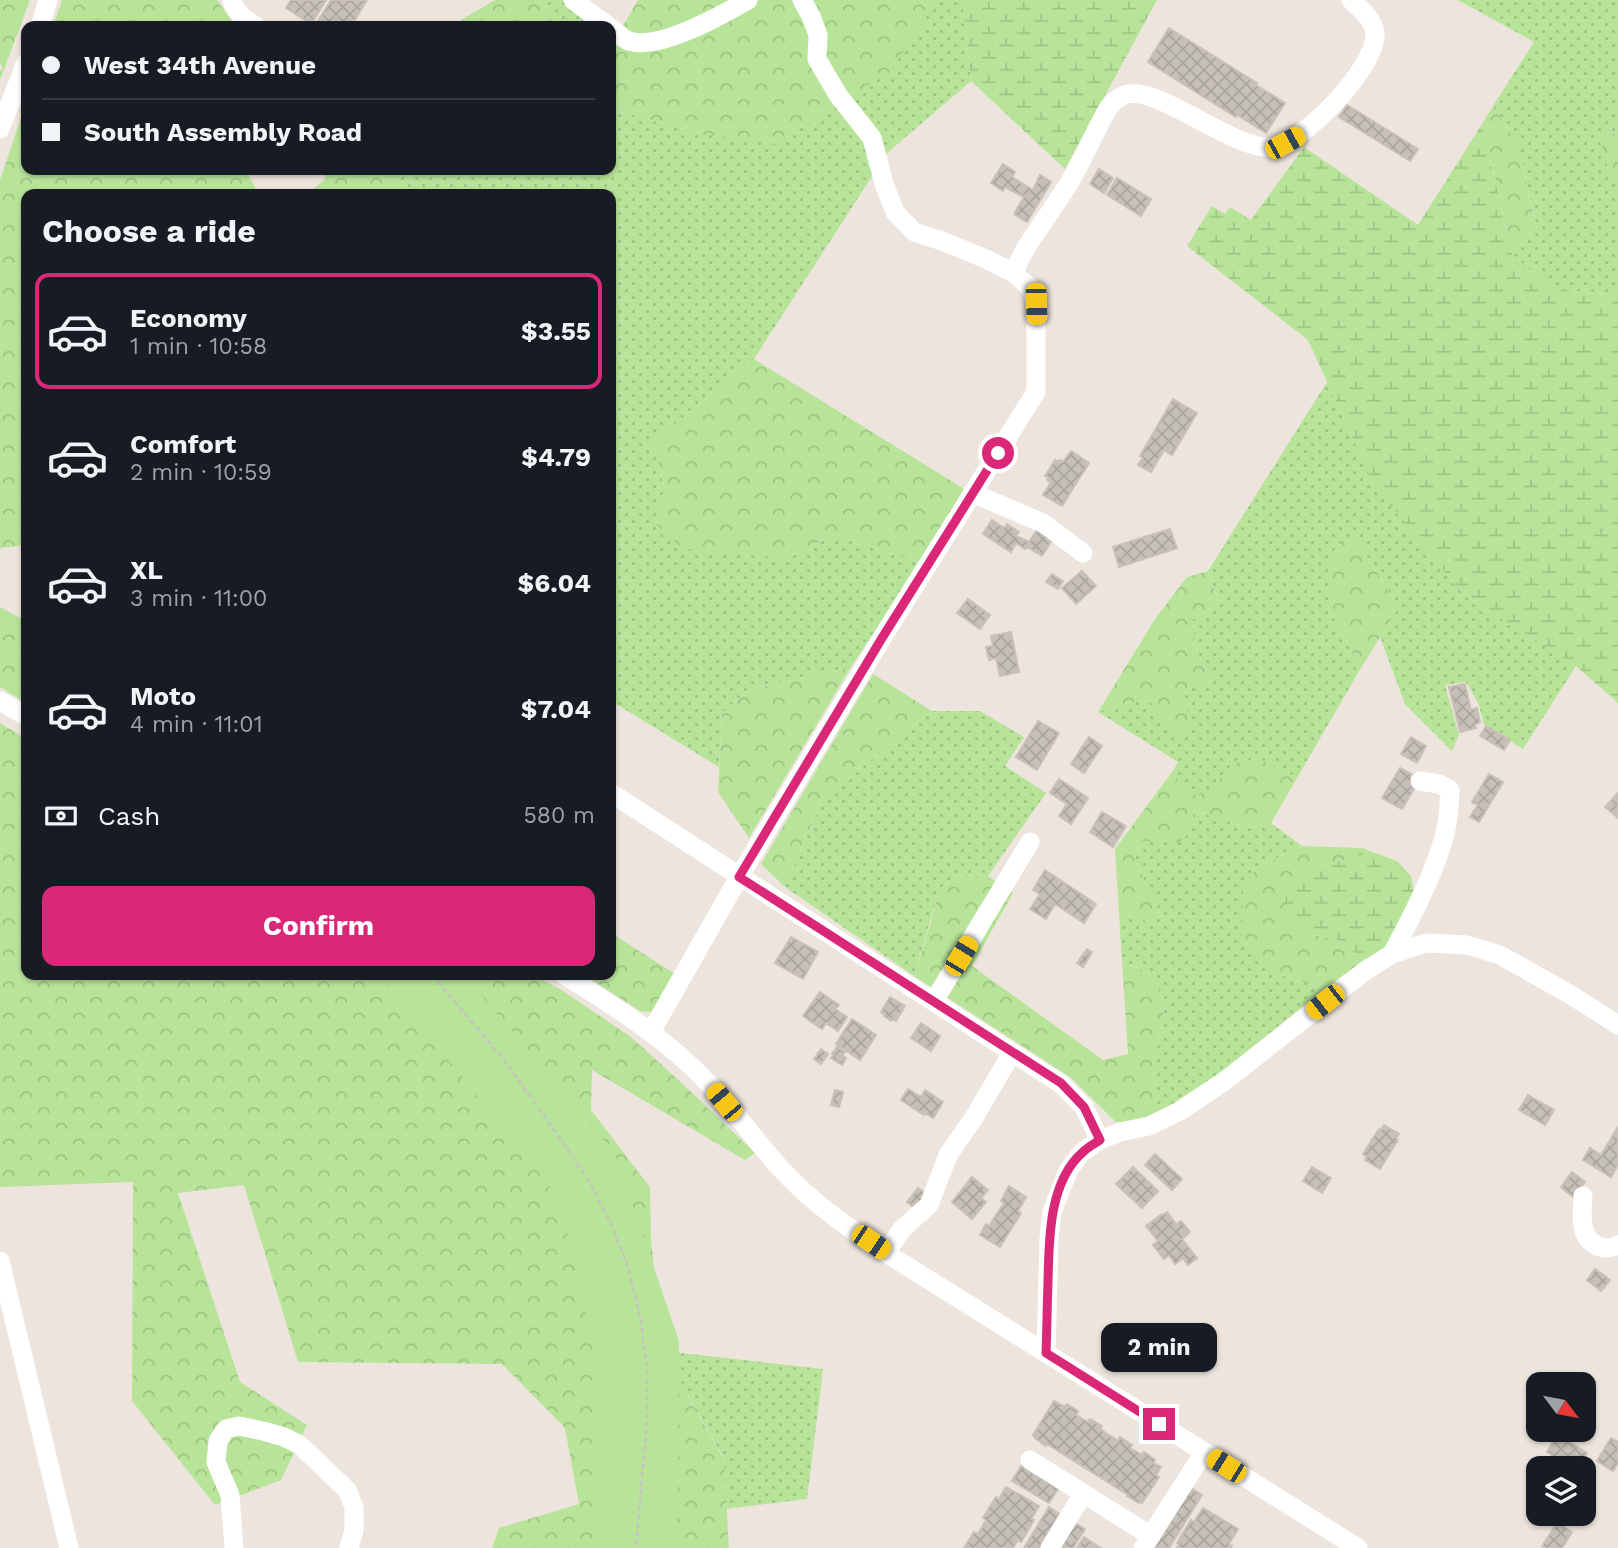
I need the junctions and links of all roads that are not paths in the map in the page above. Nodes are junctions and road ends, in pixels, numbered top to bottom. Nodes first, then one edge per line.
1 (48, 0) edge
2 (573, 0) edge
3 (748, 0) edge
4 (802, 0) edge
5 (1351, 0) edge
6 (233, 4) edge
7 (42, 21) edge
8 (247, 21) edge
9 (602, 21) edge
10 (616, 31) edge
11 (21, 75) edge
12 (0, 129) edge
13 (1013, 273) junction
14 (972, 493) junction
15 (1083, 553) dead end
16 (0, 701) edge
17 (21, 713) edge
18 (1420, 781) dead end
19 (616, 796) edge
20 (1030, 842) dead end
21 (739, 877) junction
22 (1392, 954) junction
23 (572, 980) edge
24 (934, 1001) junction
25 (1618, 1024) edge
26 (651, 1032) junction
27 (1012, 1053) junction
28 (1100, 1140) junction
29 (1583, 1196) dead end
30 (1618, 1245) edge
31 (886, 1253) junction
32 (0, 1261) edge
33 (1046, 1353) junction
34 (1204, 1452) junction
35 (1030, 1461) dead end
36 (1083, 1494) junction
37 (1147, 1542) edge
38 (69, 1548) edge
39 (234, 1548) edge
40 (349, 1548) edge
41 (1050, 1548) edge
42 (1358, 1548) edge

1 - 7 street
2 - 9 street
3 - 10 street
4 - 13 street
5 - 13 street
6 - 8 street
11 - 12 street
13 - 14 street
14 - 15 street
14 - 21 street
16 - 17 street
18 - 22 street
19 - 21 street
20 - 24 street
21 - 24 street
21 - 26 street
22 - 25 street
22 - 28 street
23 - 26 street
24 - 27 street
26 - 31 street
27 - 28 street
27 - 31 street
28 - 33 street
29 - 30 street
31 - 33 street
32 - 38 street
33 - 34 street
34 - 37 street
34 - 42 street
35 - 36 street
36 - 37 street
36 - 41 street
39 - 40 street

